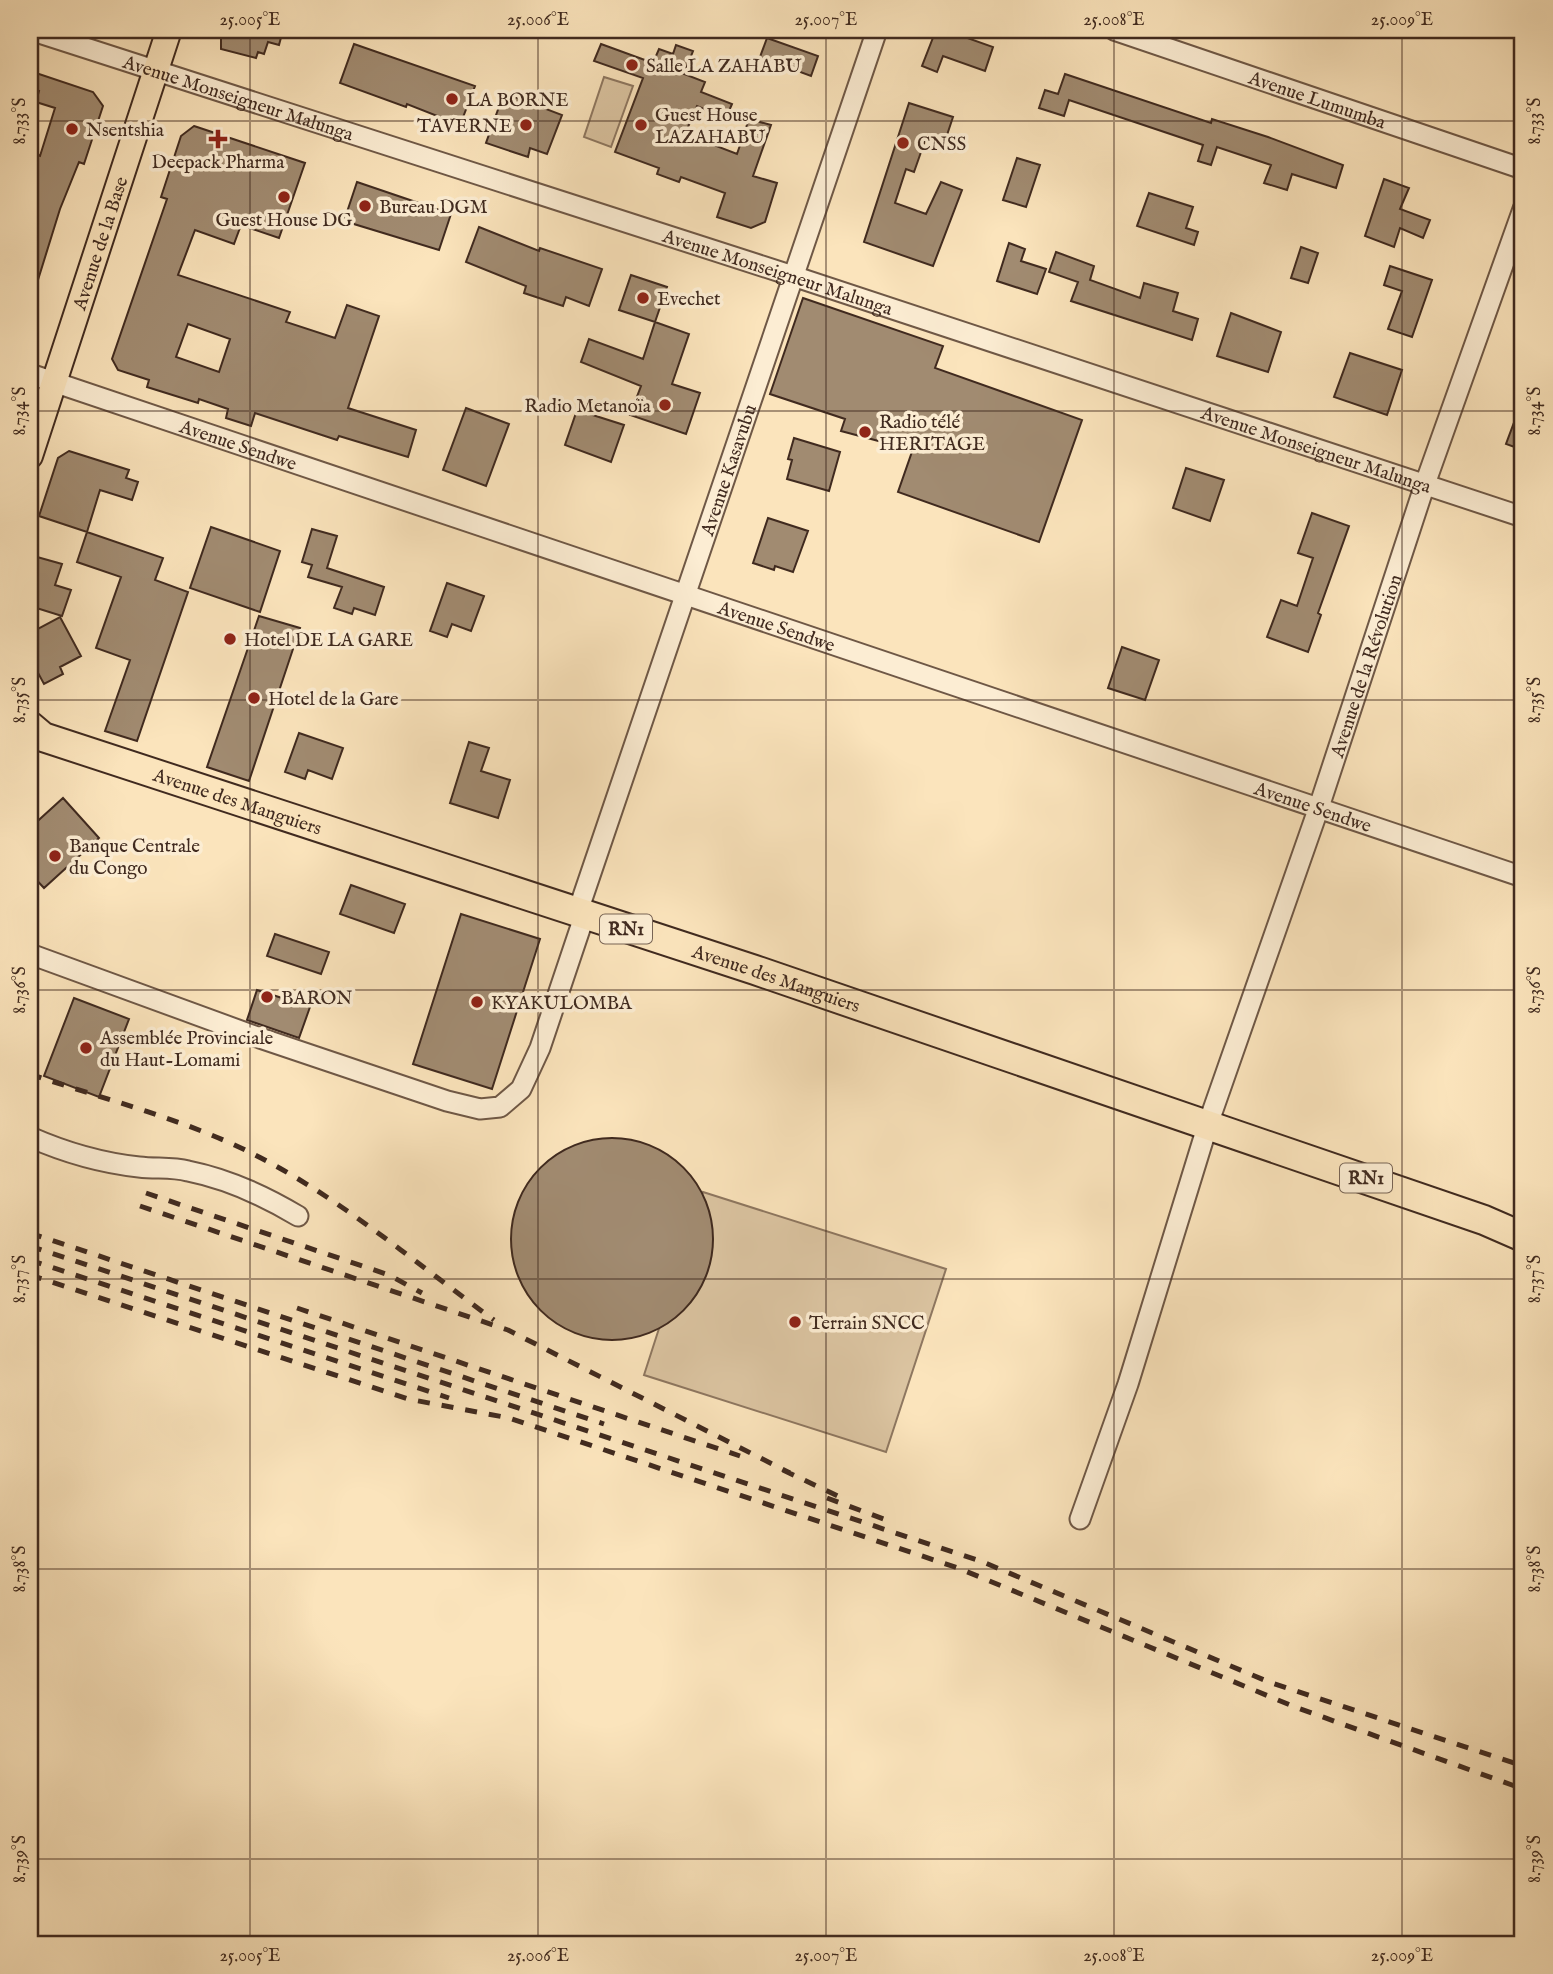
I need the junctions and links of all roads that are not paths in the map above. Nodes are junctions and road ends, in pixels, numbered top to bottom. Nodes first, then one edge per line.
1 (30, 30) edge
2 (169, 30) edge
3 (877, 30) edge
4 (1114, 30) edge
5 (156, 71) junction
6 (1523, 169) edge
7 (1523, 209) edge
8 (793, 276) junction
9 (41, 377) edge
10 (30, 456) edge
11 (1426, 484) junction
12 (1523, 517) edge
13 (685, 594) junction
14 (34, 733) edge
15 (1320, 807) junction
16 (1523, 877) edge
17 (581, 912) junction
18 (30, 954) edge
19 (1208, 1124) junction
20 (30, 1137) edge
21 (298, 1216) dead end
22 (1523, 1237) edge
23 (1080, 1519) dead end

1 - 5 street, Avenue Monseigneur Malunga
2 - 5 main road, Avenue de la Base
3 - 8 street, Avenue Kasavubu
4 - 6 street, Avenue Lumumba
5 - 8 street, Avenue Monseigneur Malunga
5 - 9 main road, Avenue de la Base
7 - 11 street, Avenue de la Révolution
8 - 11 street, Avenue Monseigneur Malunga
8 - 13 street, Avenue Kasavubu
9 - 10 main road, Avenue de la Base
9 - 13 street, Avenue Sendwe
11 - 12 street, Avenue Monseigneur Malunga
11 - 15 street, Avenue de la Révolution
13 - 15 street, Avenue Sendwe
13 - 17 street, Avenue Kasavubu
14 - 17 highway, Avenue des Manguiers / RN1
15 - 16 street, Avenue Sendwe
15 - 19 street, Avenue de la Révolution
17 - 18 street, Avenue Kasavubu
17 - 19 highway, Avenue des Manguiers / RN1
19 - 22 highway, Avenue des Manguiers / RN1
19 - 23 street, Avenue de la Révolution
20 - 21 street

